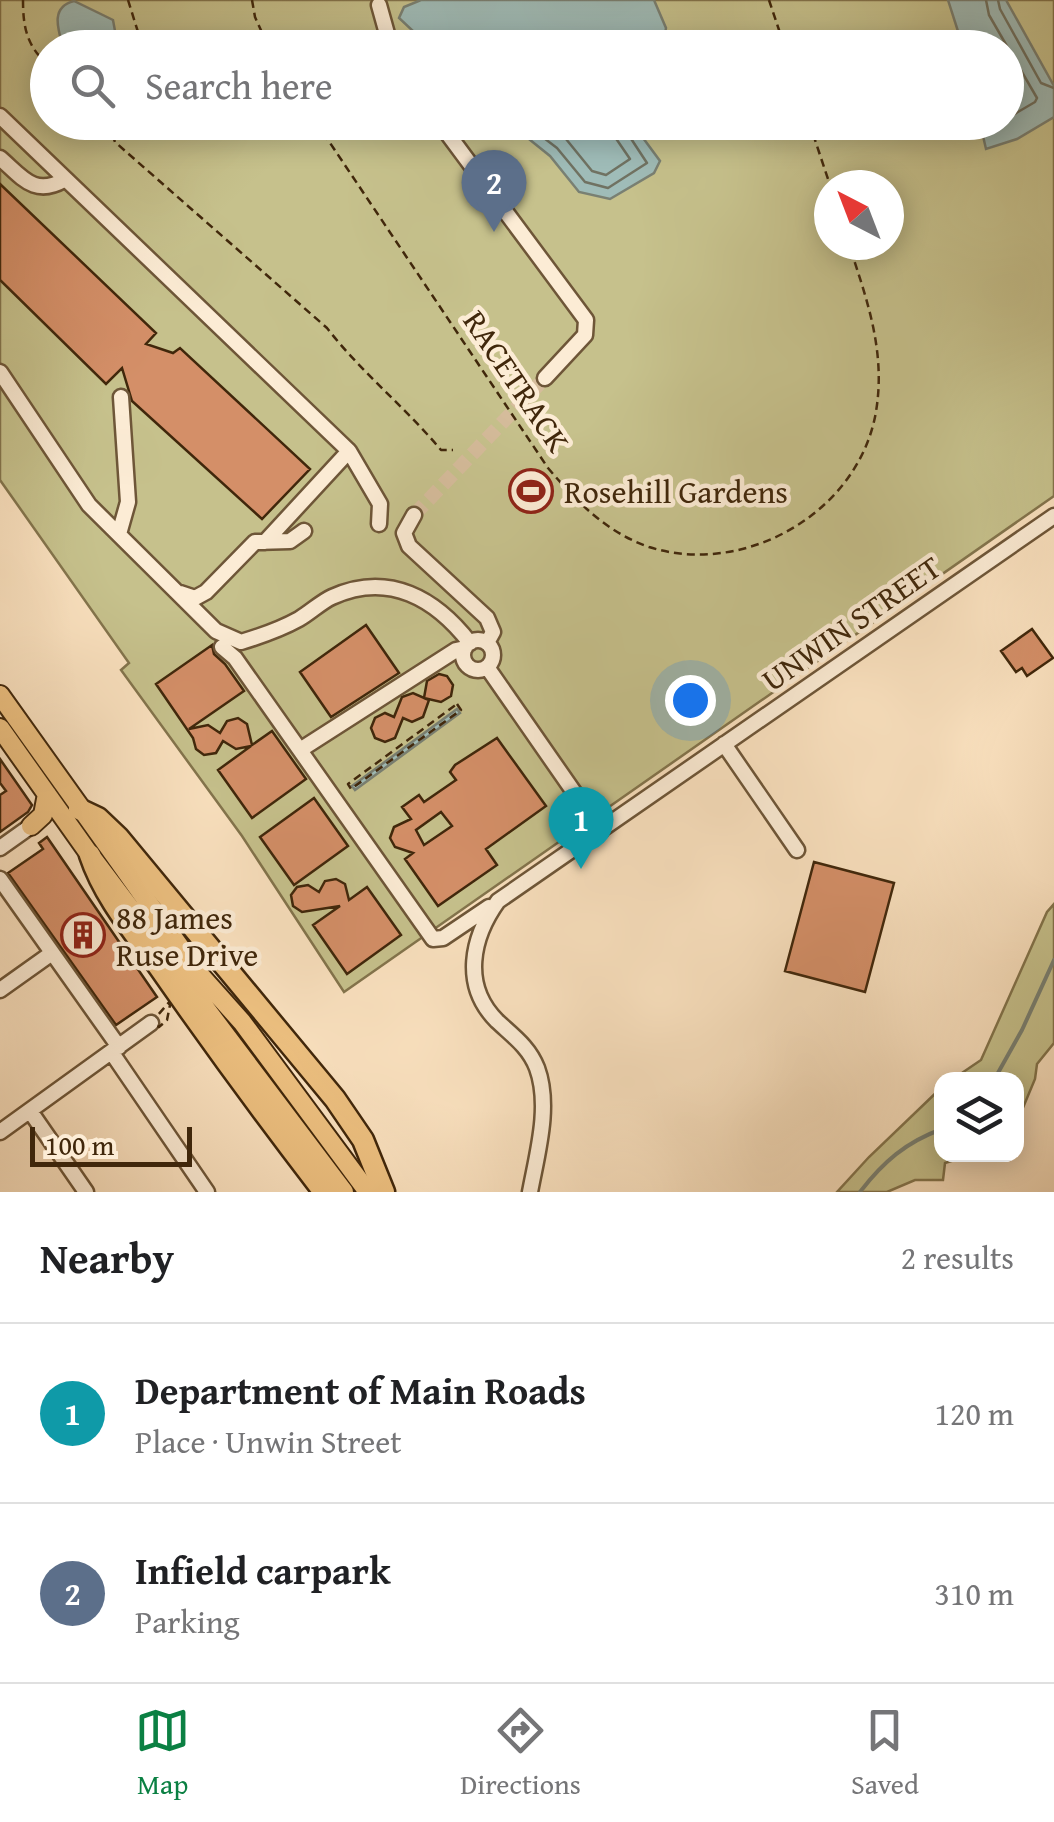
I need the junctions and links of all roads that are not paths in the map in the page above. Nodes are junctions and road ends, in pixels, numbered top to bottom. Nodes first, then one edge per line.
1 (379, 4) dead end
2 (386, 30) edge
3 (0, 116) edge
4 (452, 140) edge
5 (0, 158) edge
6 (64, 180) junction
7 (0, 372) edge
8 (545, 378) tunnel mouth
9 (121, 397) dead end
10 (348, 451) junction
11 (414, 515) dead end
12 (1054, 516) edge
13 (379, 524) dead end
14 (304, 530) dead end
15 (118, 534) junction
16 (265, 542) junction
17 (179, 593) junction
18 (487, 643) junction
19 (222, 646) dead end
20 (468, 646) junction
21 (487, 667) junction
22 (0, 695) edge
23 (0, 728) edge
24 (724, 744) junction
25 (300, 750) junction
26 (47, 794) junction
27 (79, 809) junction
28 (31, 826) joint
29 (600, 831) junction
30 (0, 848) edge
31 (797, 850) dead end
32 (90, 855) joint
33 (0, 879) edge
34 (498, 901) junction
35 (52, 954) junction
36 (0, 990) edge
37 (152, 1022) road end
38 (116, 1050) junction
39 (30, 1111) junction
40 (0, 1132) edge
41 (334, 1188) edge
42 (86, 1192) edge
43 (207, 1192) edge
44 (368, 1192) edge
45 (384, 1192) edge
46 (530, 1192) edge

1 - 2 street
3 - 6 street
4 - 8 street
5 - 6 street
6 - 10 street
7 - 15 street
9 - 15 street
10 - 13 street
10 - 16 street
11 - 18 street
12 - 24 street, UNWIN STREET
14 - 16 street
15 - 17 street
16 - 17 street
17 - 20 street
18 - 20 street
18 - 21 street
19 - 25 street
20 - 21 street
20 - 25 street
21 - 29 street
22 - 27 main road
23 - 26 main road
24 - 29 street, UNWIN STREET
24 - 31 street
25 - 34 street
26 - 28 main road
26 - 32 main road
27 - 44 main road
27 - 45 highway
28 - 30 street
29 - 34 street, UNWIN STREET
32 - 41 highway
33 - 35 street
34 - 46 street, UNWIN STREET
35 - 36 street
35 - 38 street
37 - 38 street
38 - 39 street
38 - 43 street
39 - 40 street
39 - 42 street

